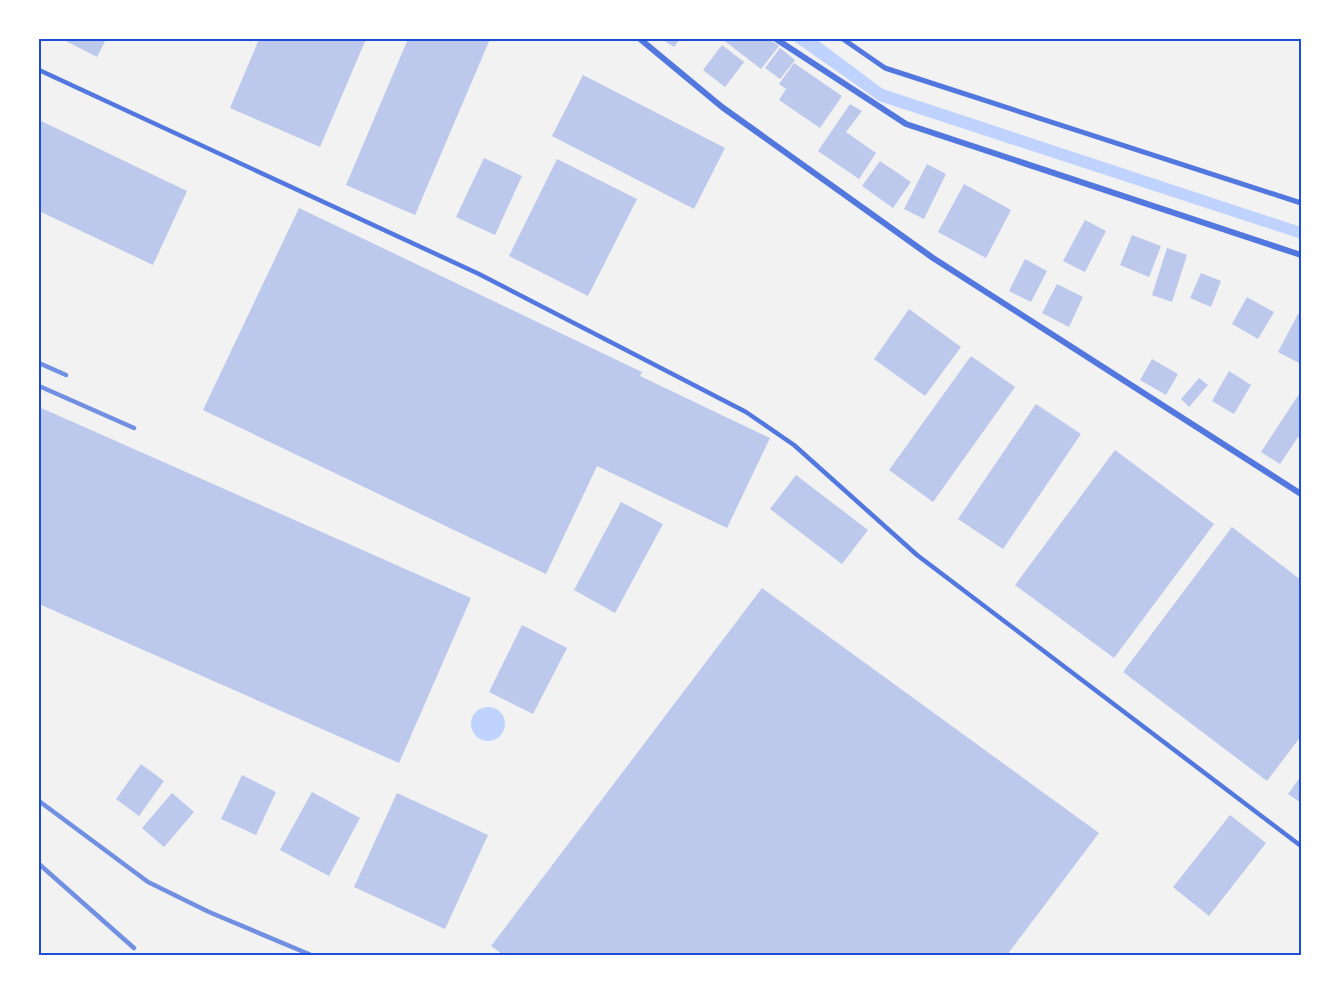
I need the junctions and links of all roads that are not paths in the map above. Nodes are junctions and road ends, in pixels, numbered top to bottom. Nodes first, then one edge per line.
1 (640, 39) edge
2 (776, 39) edge
3 (843, 39) edge
4 (39, 70) edge
5 (1301, 203) edge
6 (1301, 255) edge
7 (1301, 494) edge
8 (1301, 846) edge

1 - 7 street
2 - 6 street
3 - 5 street
4 - 8 lane

